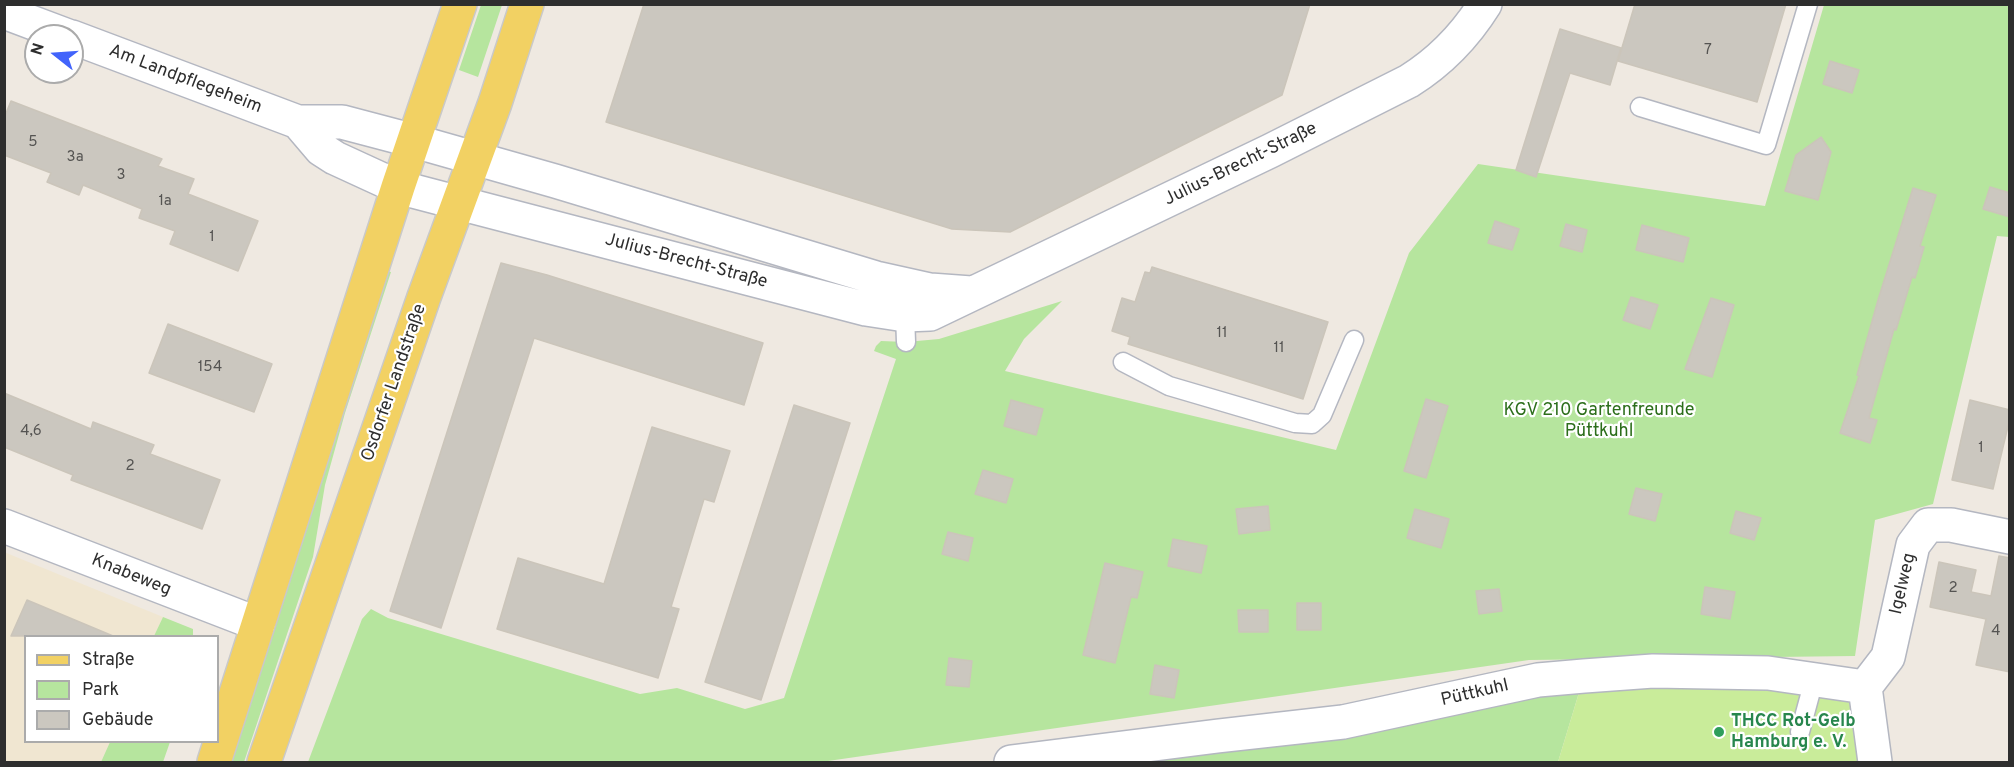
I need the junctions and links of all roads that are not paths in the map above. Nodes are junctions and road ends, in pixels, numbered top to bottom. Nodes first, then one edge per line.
1 (460, 4) edge
2 (527, 4) edge
3 (1485, 4) edge
4 (1808, 4) edge
5 (21, 12) edge
6 (45, 24) edge
7 (84, 42) edge
8 (1640, 107) dead end
9 (298, 122) junction
10 (414, 141) junction
11 (476, 159) junction
12 (398, 187) junction
13 (459, 203) junction
14 (973, 294) junction
15 (1353, 340) dead end
16 (1123, 362) dead end
17 (4, 526) edge
18 (2010, 537) edge
19 (258, 624) junction
20 (1814, 680) junction
21 (1865, 687) junction
22 (1800, 732) dead end
23 (214, 762) edge
24 (264, 762) edge
25 (1011, 762) edge
26 (1875, 762) edge

1 - 10 main road
2 - 11 main road, Osdorfer Landstraße
3 - 14 street, Julius-Brecht-Straße
4 - 8 lane
5 - 6 street, Am Landpflegeheim
7 - 9 street, Am Landpflegeheim
9 - 10 street, Am Landpflegeheim
9 - 12 street
10 - 11 street, Julius-Brecht-Straße
10 - 12 main road
11 - 13 main road, Osdorfer Landstraße
11 - 14 street, Julius-Brecht-Straße
12 - 13 street, Julius-Brecht-Straße
12 - 19 main road
13 - 14 street, Julius-Brecht-Straße
13 - 24 main road, Osdorfer Landstraße
15 - 16 lane
17 - 19 street, Knabeweg
18 - 21 street, Igelweg
19 - 23 main road
20 - 21 street, Püttkuhl
20 - 22 lane
20 - 25 street, Püttkuhl
21 - 26 street

